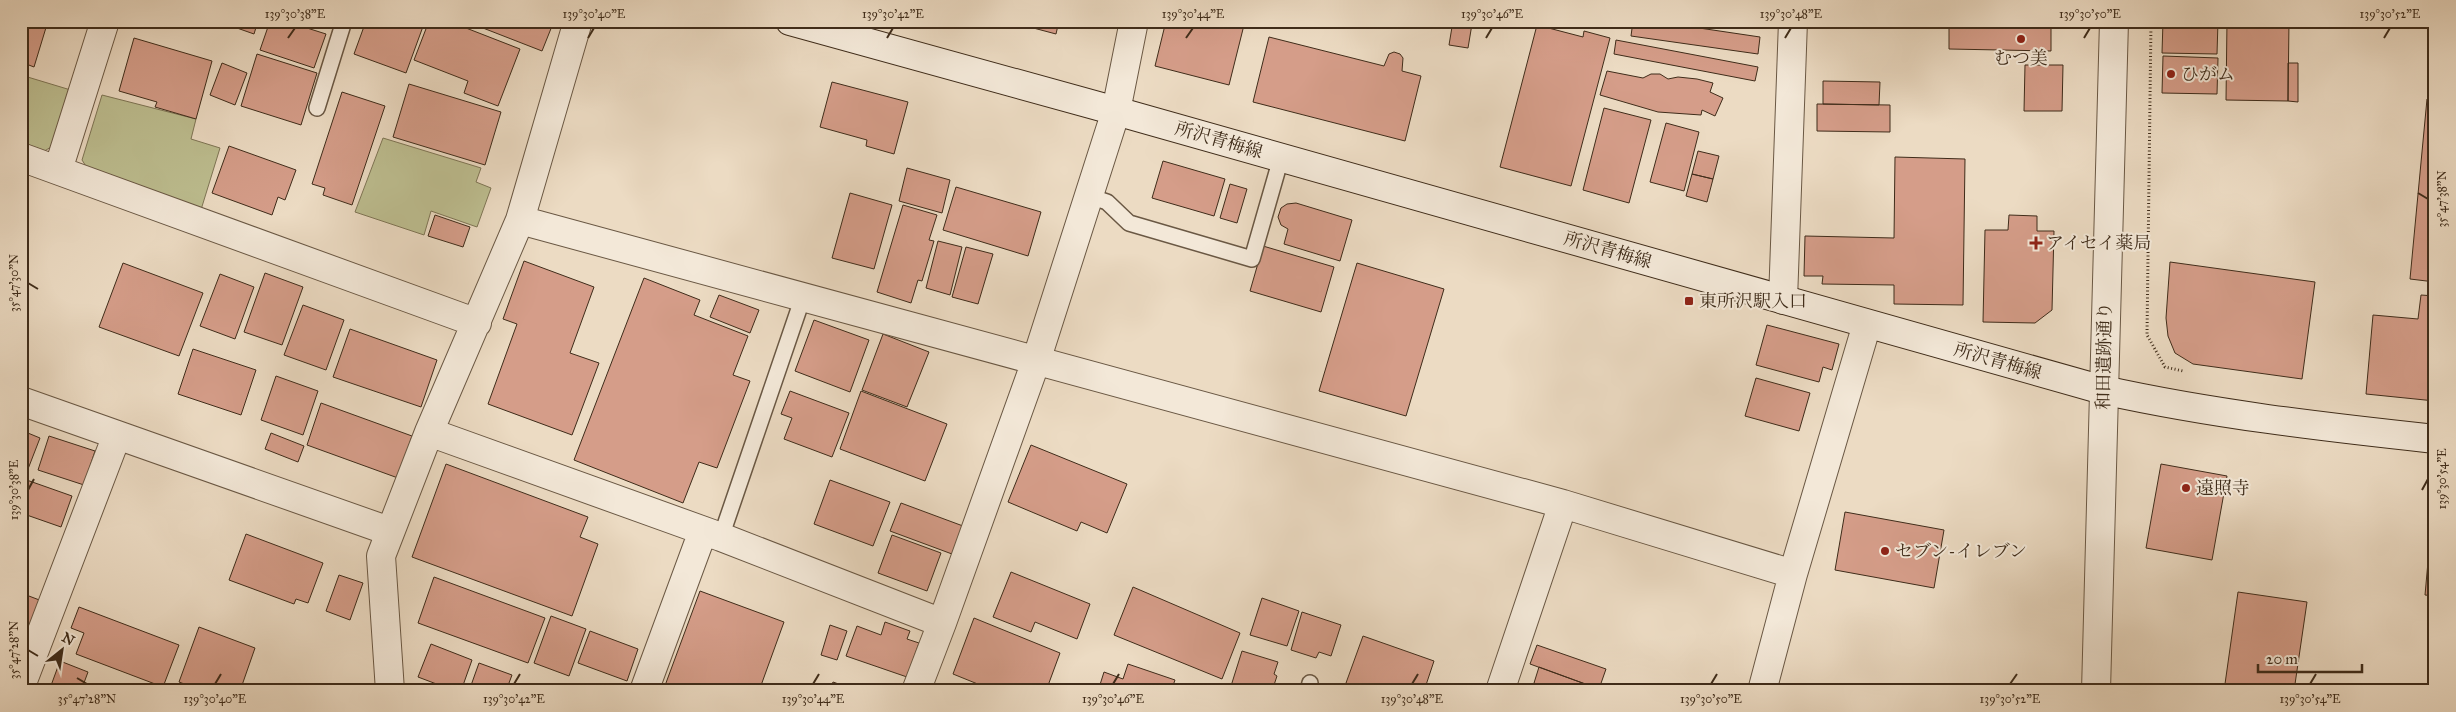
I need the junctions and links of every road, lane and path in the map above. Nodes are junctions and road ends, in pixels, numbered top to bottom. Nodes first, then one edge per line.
1 (105, 21) edge
2 (344, 21) edge
3 (578, 21) edge
4 (790, 21) edge
5 (1134, 21) edge
6 (1793, 21) edge
7 (2114, 21) edge
8 (2151, 21) edge
9 (317, 108) dead end
10 (1116, 110) junction
11 (21, 157) edge
12 (1281, 158) junction
13 (58, 170) junction
14 (1089, 196) junction
15 (520, 220) junction
16 (803, 297) junction
17 (1783, 300) junction
18 (478, 323) junction
19 (1867, 324) junction
20 (1036, 362) junction
21 (2192, 373) dead end
22 (2103, 390) junction
23 (21, 402) edge
24 (429, 432) junction
25 (117, 435) junction
26 (2435, 439) edge
27 (1563, 504) junction
28 (389, 531) junction
29 (712, 534) junction
30 (1793, 574) junction
31 (942, 623) junction
32 (21, 686) edge
33 (390, 691) edge
34 (644, 691) edge
35 (916, 691) edge
36 (1500, 691) edge
37 (1762, 691) edge
38 (2096, 691) edge

1 - 13 street
2 - 9 lane
3 - 15 street
4 - 10 street, 所沢青梅線
5 - 10 street
6 - 17 street
7 - 22 street, 和田遺跡通り
8 - 21 path
10 - 12 street, 所沢青梅線
10 - 14 street
11 - 13 street
12 - 14 lane
12 - 17 street, 所沢青梅線
13 - 18 street
14 - 20 street
15 - 16 street
15 - 18 street
16 - 20 street
16 - 29 lane
17 - 19 street, 所沢青梅線
18 - 24 street
19 - 22 street, 所沢青梅線
19 - 30 street
20 - 27 street
20 - 31 street
22 - 26 street, 所沢青梅線
22 - 38 street, 和田遺跡通り
23 - 25 street
24 - 28 street
24 - 29 street
25 - 28 street
25 - 32 street
27 - 30 street
27 - 36 street
28 - 33 street
29 - 31 street
29 - 34 street
30 - 37 street
31 - 35 street

